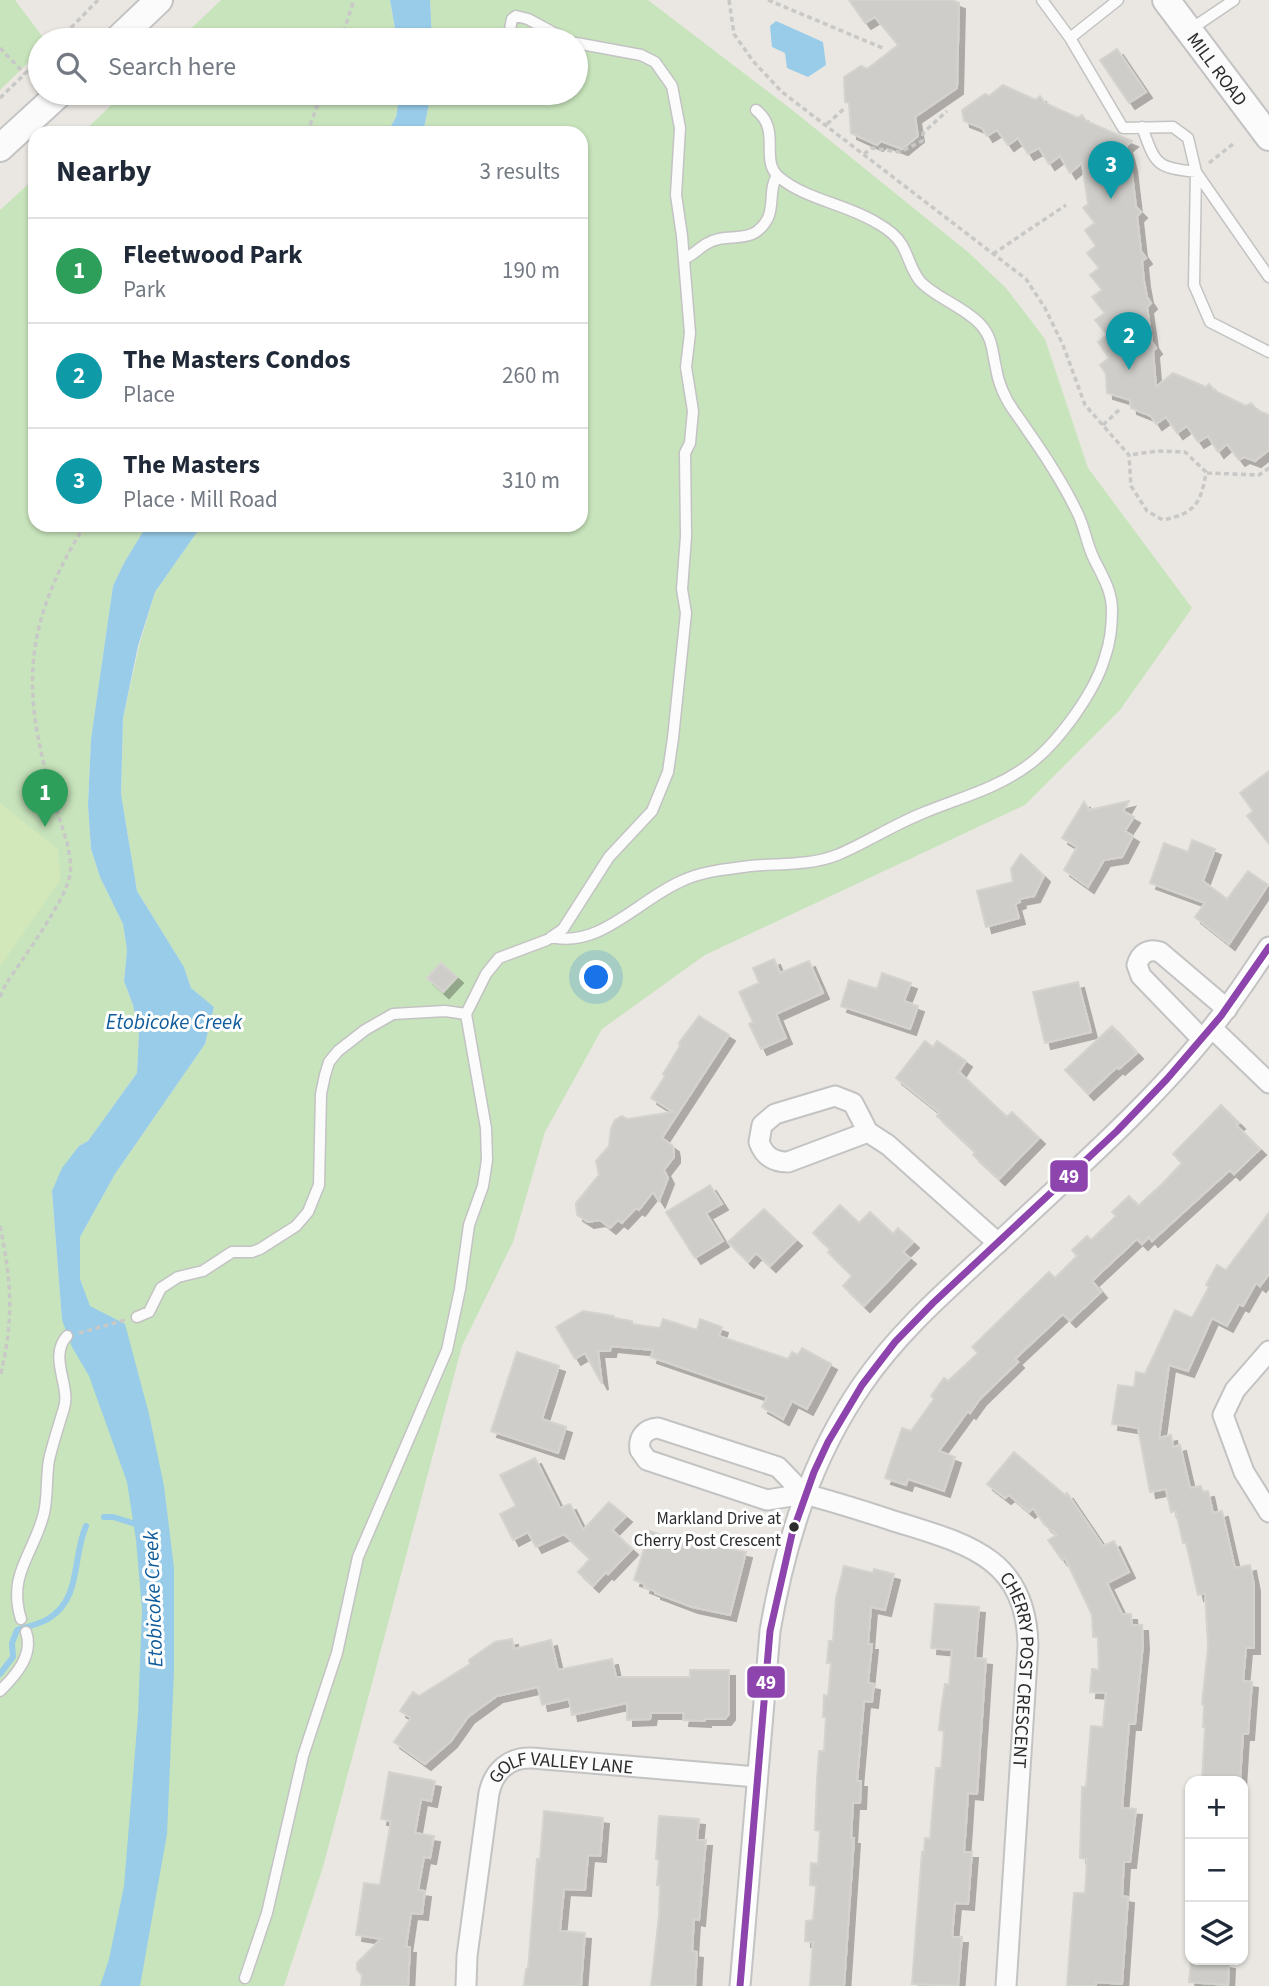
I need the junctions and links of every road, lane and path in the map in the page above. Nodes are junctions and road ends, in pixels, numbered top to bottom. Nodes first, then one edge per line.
1 (98, 0) edge
2 (159, 0) edge
3 (354, 0) edge
4 (729, 0) edge
5 (768, 0) edge
6 (1042, 0) edge
7 (1118, 0) edge
8 (1166, 0) edge
9 (1234, 0) edge
10 (71, 28) edge
11 (130, 28) edge
12 (345, 28) edge
13 (510, 28) edge
14 (545, 28) edge
15 (1189, 30) junction
16 (1070, 38) junction
17 (588, 45) edge
18 (0, 48) edge
19 (885, 49) dead end
20 (28, 71) edge
21 (25, 74) junction
22 (0, 98) edge
23 (47, 105) edge
24 (318, 105) edge
25 (846, 107) dead end
26 (756, 110) dead end
27 (947, 111) dead end
28 (826, 124) junction
29 (310, 126) edge
30 (1142, 127) junction
31 (1269, 137) edge
32 (1233, 144) dead end
33 (0, 148) edge
34 (864, 154) junction
35 (1216, 158) dead end
36 (1196, 172) junction
37 (777, 176) junction
38 (1066, 205) dead end
39 (993, 254) junction
40 (684, 259) junction
41 (1269, 277) edge
42 (1269, 352) edge
43 (1120, 409) dead end
44 (1103, 425) junction
45 (1129, 455) junction
46 (1269, 468) edge
47 (1206, 472) junction
48 (81, 532) edge
49 (551, 937) junction
50 (1269, 947) edge
51 (0, 997) edge
52 (1227, 1009) junction
53 (466, 1014) junction
54 (1207, 1034) junction
55 (1269, 1083) edge
56 (868, 1132) junction
57 (0, 1226) edge
58 (998, 1243) junction
59 (137, 1317) joint
60 (67, 1336) joint
61 (1269, 1351) edge
62 (0, 1377) edge
63 (804, 1494) junction
64 (1269, 1512) edge
65 (21, 1619) dead end
66 (26, 1632) dead end
67 (0, 1691) edge
68 (757, 1777) junction
69 (244, 1983) edge
70 (466, 1986) edge
71 (740, 1986) edge
72 (1006, 1986) edge

1 - 10 path
2 - 11 street
3 - 12 path
4 - 28 path
5 - 19 path
6 - 16 lane
7 - 16 lane
8 - 15 street, MILL ROAD
9 - 15 lane
13 - 14 lane
15 - 31 street, MILL ROAD
16 - 30 lane
17 - 40 lane
18 - 21 path
20 - 21 path
21 - 22 path
23 - 33 street
24 - 29 path
25 - 28 path
26 - 37 lane
27 - 34 path
28 - 34 path
30 - 36 lane
30 - 36 lane
32 - 35 path
34 - 39 path
36 - 41 lane
36 - 42 lane
37 - 40 lane
37 - 49 lane
38 - 39 path
39 - 44 path
40 - 49 lane
43 - 44 path
44 - 45 path
45 - 47 path
45 - 47 path
46 - 47 path
48 - 51 path
49 - 53 lane
50 - 52 street
52 - 54 street
52 - 54 street
53 - 59 lane
53 - 69 lane
54 - 55 street
54 - 58 street
56 - 56 street
56 - 58 street
57 - 62 path
58 - 63 street
59 - 60 path
60 - 65 lane
61 - 64 street
63 - 63 street
63 - 68 street
63 - 72 street, CHERRY POST CRESCENT
66 - 67 lane
68 - 70 street, GOLF VALLEY LANE
68 - 71 street

